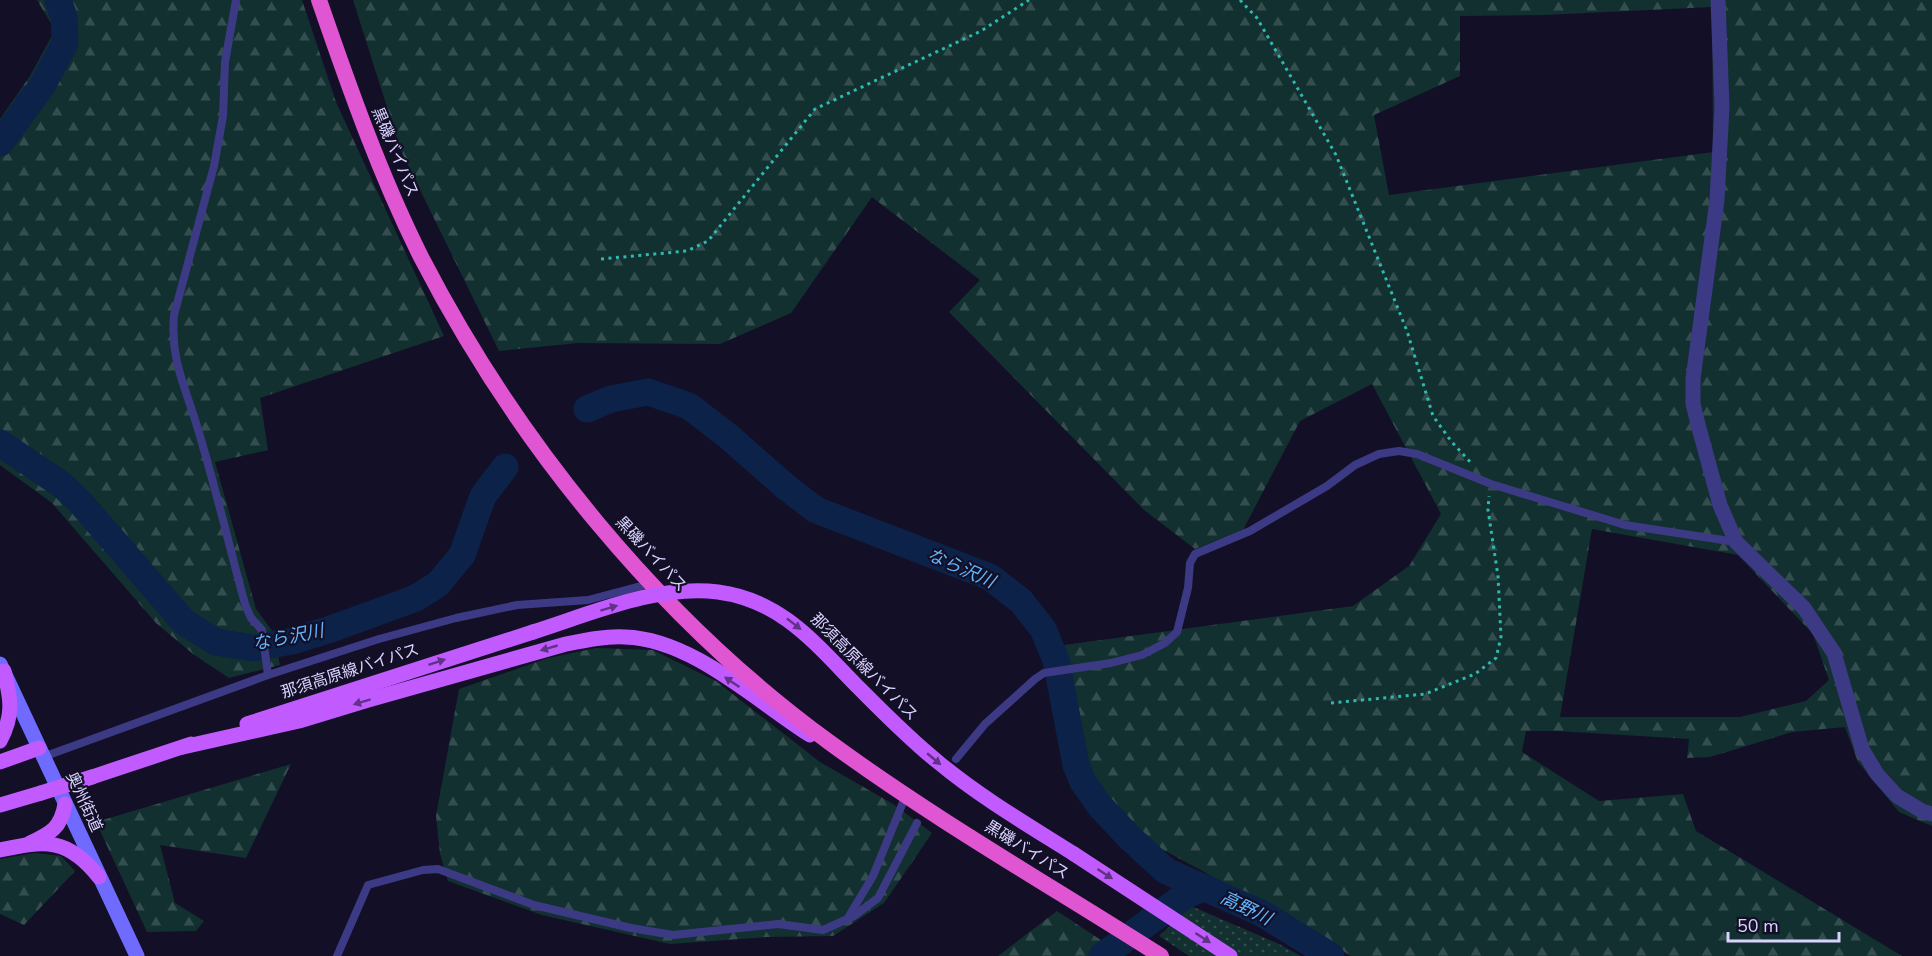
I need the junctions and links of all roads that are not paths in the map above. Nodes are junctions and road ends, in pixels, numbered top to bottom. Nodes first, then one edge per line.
1 (236, 0) edge
2 (319, 0) edge
3 (1719, 0) edge
4 (1736, 542) junction
5 (652, 583) junction
6 (2, 667) edge
7 (268, 675) junction
8 (0, 741) edge
9 (183, 747) junction
10 (41, 752) junction
11 (956, 759) dead end
12 (0, 762) edge
13 (870, 770) junction
14 (906, 795) junction
15 (65, 804) junction
16 (0, 805) edge
17 (1932, 814) edge
18 (916, 823) dead end
19 (27, 844) junction
20 (0, 850) edge
21 (99, 877) junction
22 (847, 919) junction
23 (1155, 952) edge
24 (137, 956) edge
25 (337, 956) edge
26 (1230, 956) edge

1 - 7 lane
2 - 5 highway, 黒磯バイパス
3 - 4 street
4 - 11 lane
4 - 17 street
5 - 7 lane
5 - 13 highway, 黒磯バイパス
6 - 8 main road
6 - 10 main road, 奥州街道
7 - 10 lane
13 -> 9 main road, 那須高原線バイパス
9 - 16 main road, 那須高原線バイパス, bridge
9 -> 26 main road, 那須高原線バイパス, bridge
10 - 12 main road
10 - 15 main road, 奥州街道
13 - 14 highway, 黒磯バイパス
14 - 22 lane
14 - 23 highway, 黒磯バイパス
15 - 19 main road
15 - 21 main road, 奥州街道
18 - 22 lane
19 - 20 main road
19 - 21 main road
21 - 24 main road, 奥州街道
22 - 25 lane

